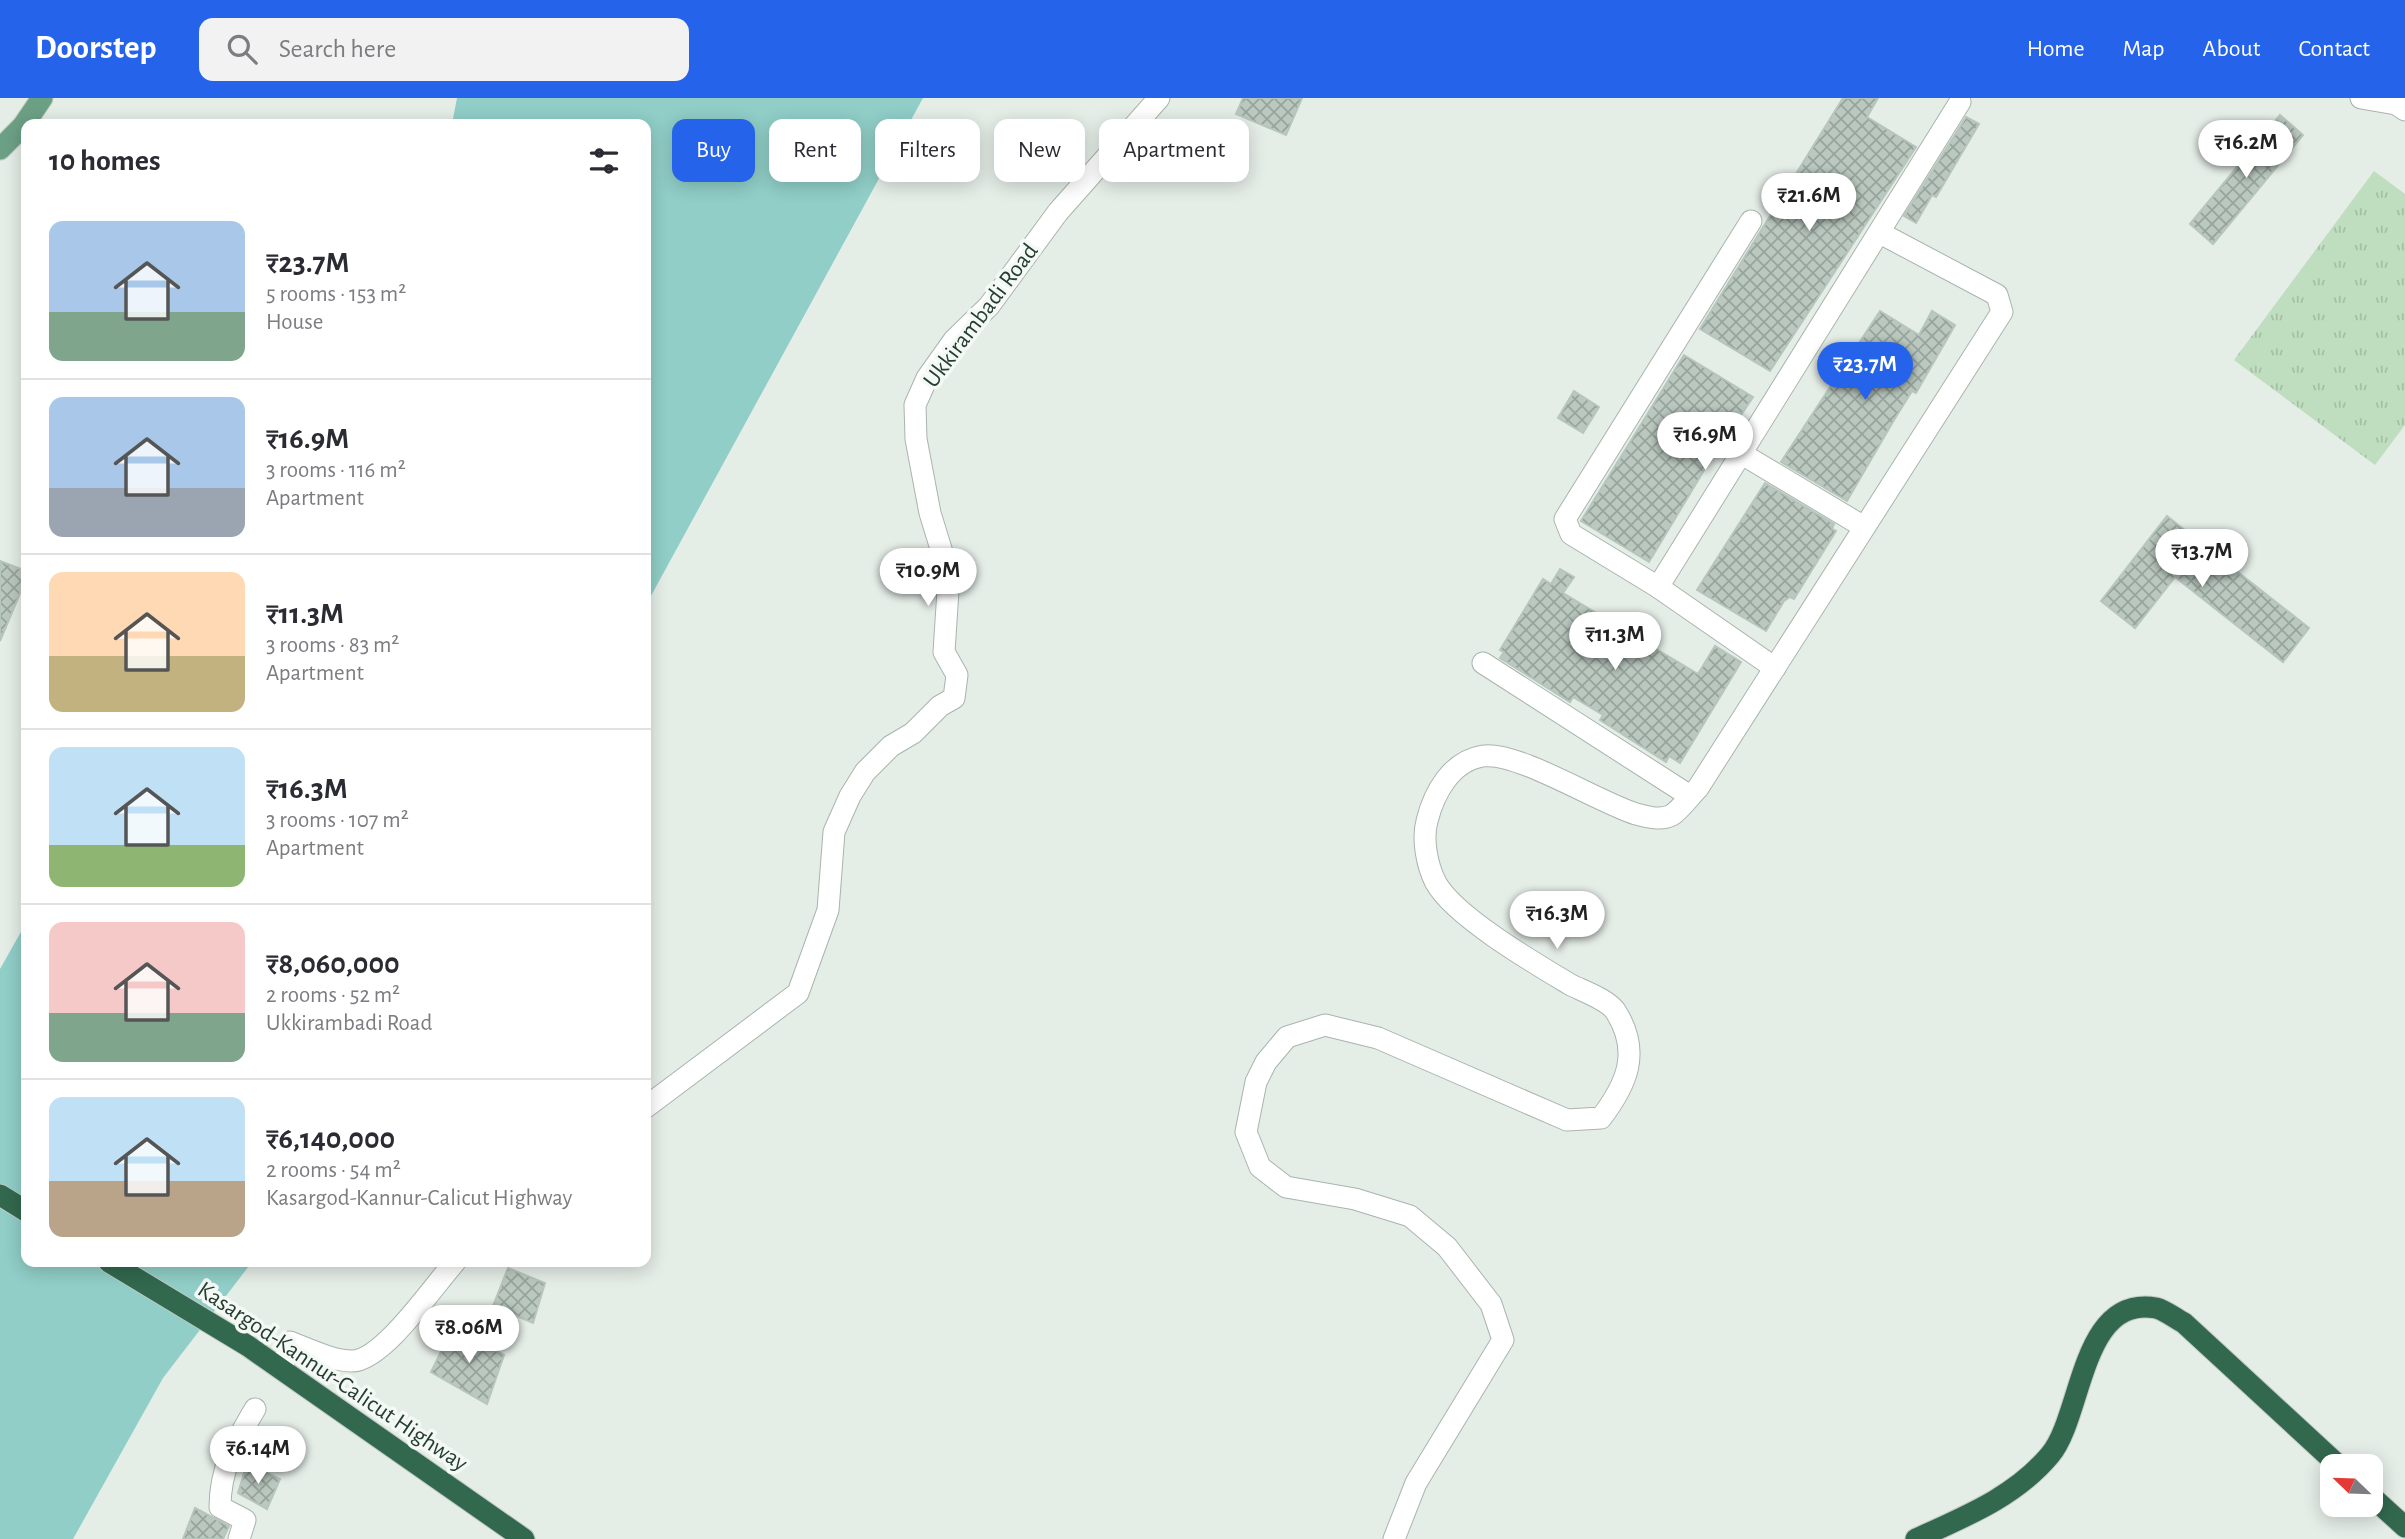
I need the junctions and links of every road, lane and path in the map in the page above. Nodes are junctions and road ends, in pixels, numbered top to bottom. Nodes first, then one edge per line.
1 (42, 98) edge
2 (1159, 98) edge
3 (2361, 98) edge
4 (1960, 102) dead end
5 (2405, 110) edge
6 (28, 119) edge
7 (21, 128) edge
8 (0, 149) edge
9 (1751, 221) dead end
10 (1881, 233) junction
11 (1742, 454) junction
12 (1864, 527) junction
13 (1658, 587) junction
14 (1483, 663) dead end
15 (1775, 668) junction
16 (1690, 796) junction
17 (651, 1103) edge
18 (0, 1195) edge
19 (21, 1208) edge
20 (117, 1267) edge
21 (451, 1267) edge
22 (282, 1369) junction
23 (255, 1409) dead end
24 (2326, 1454) edge
25 (2384, 1508) edge
26 (2405, 1527) edge
27 (239, 1539) edge
28 (524, 1539) edge
29 (1394, 1539) edge
30 (1916, 1539) edge

1 - 6 main road
2 - 17 street, Ukkirambadi Road
3 - 5 street
4 - 10 street
7 - 8 main road
9 - 13 street
10 - 11 street
10 - 12 street
11 - 12 street
11 - 13 street
12 - 15 street
13 - 15 street
14 - 16 street
15 - 16 street
16 - 29 street
18 - 19 highway
20 - 22 highway, Kasargod-Kannur-Calicut Highway
21 - 22 street
22 - 28 highway, Kasargod-Kannur-Calicut Highway
23 - 27 street
24 - 30 highway
25 - 26 highway

